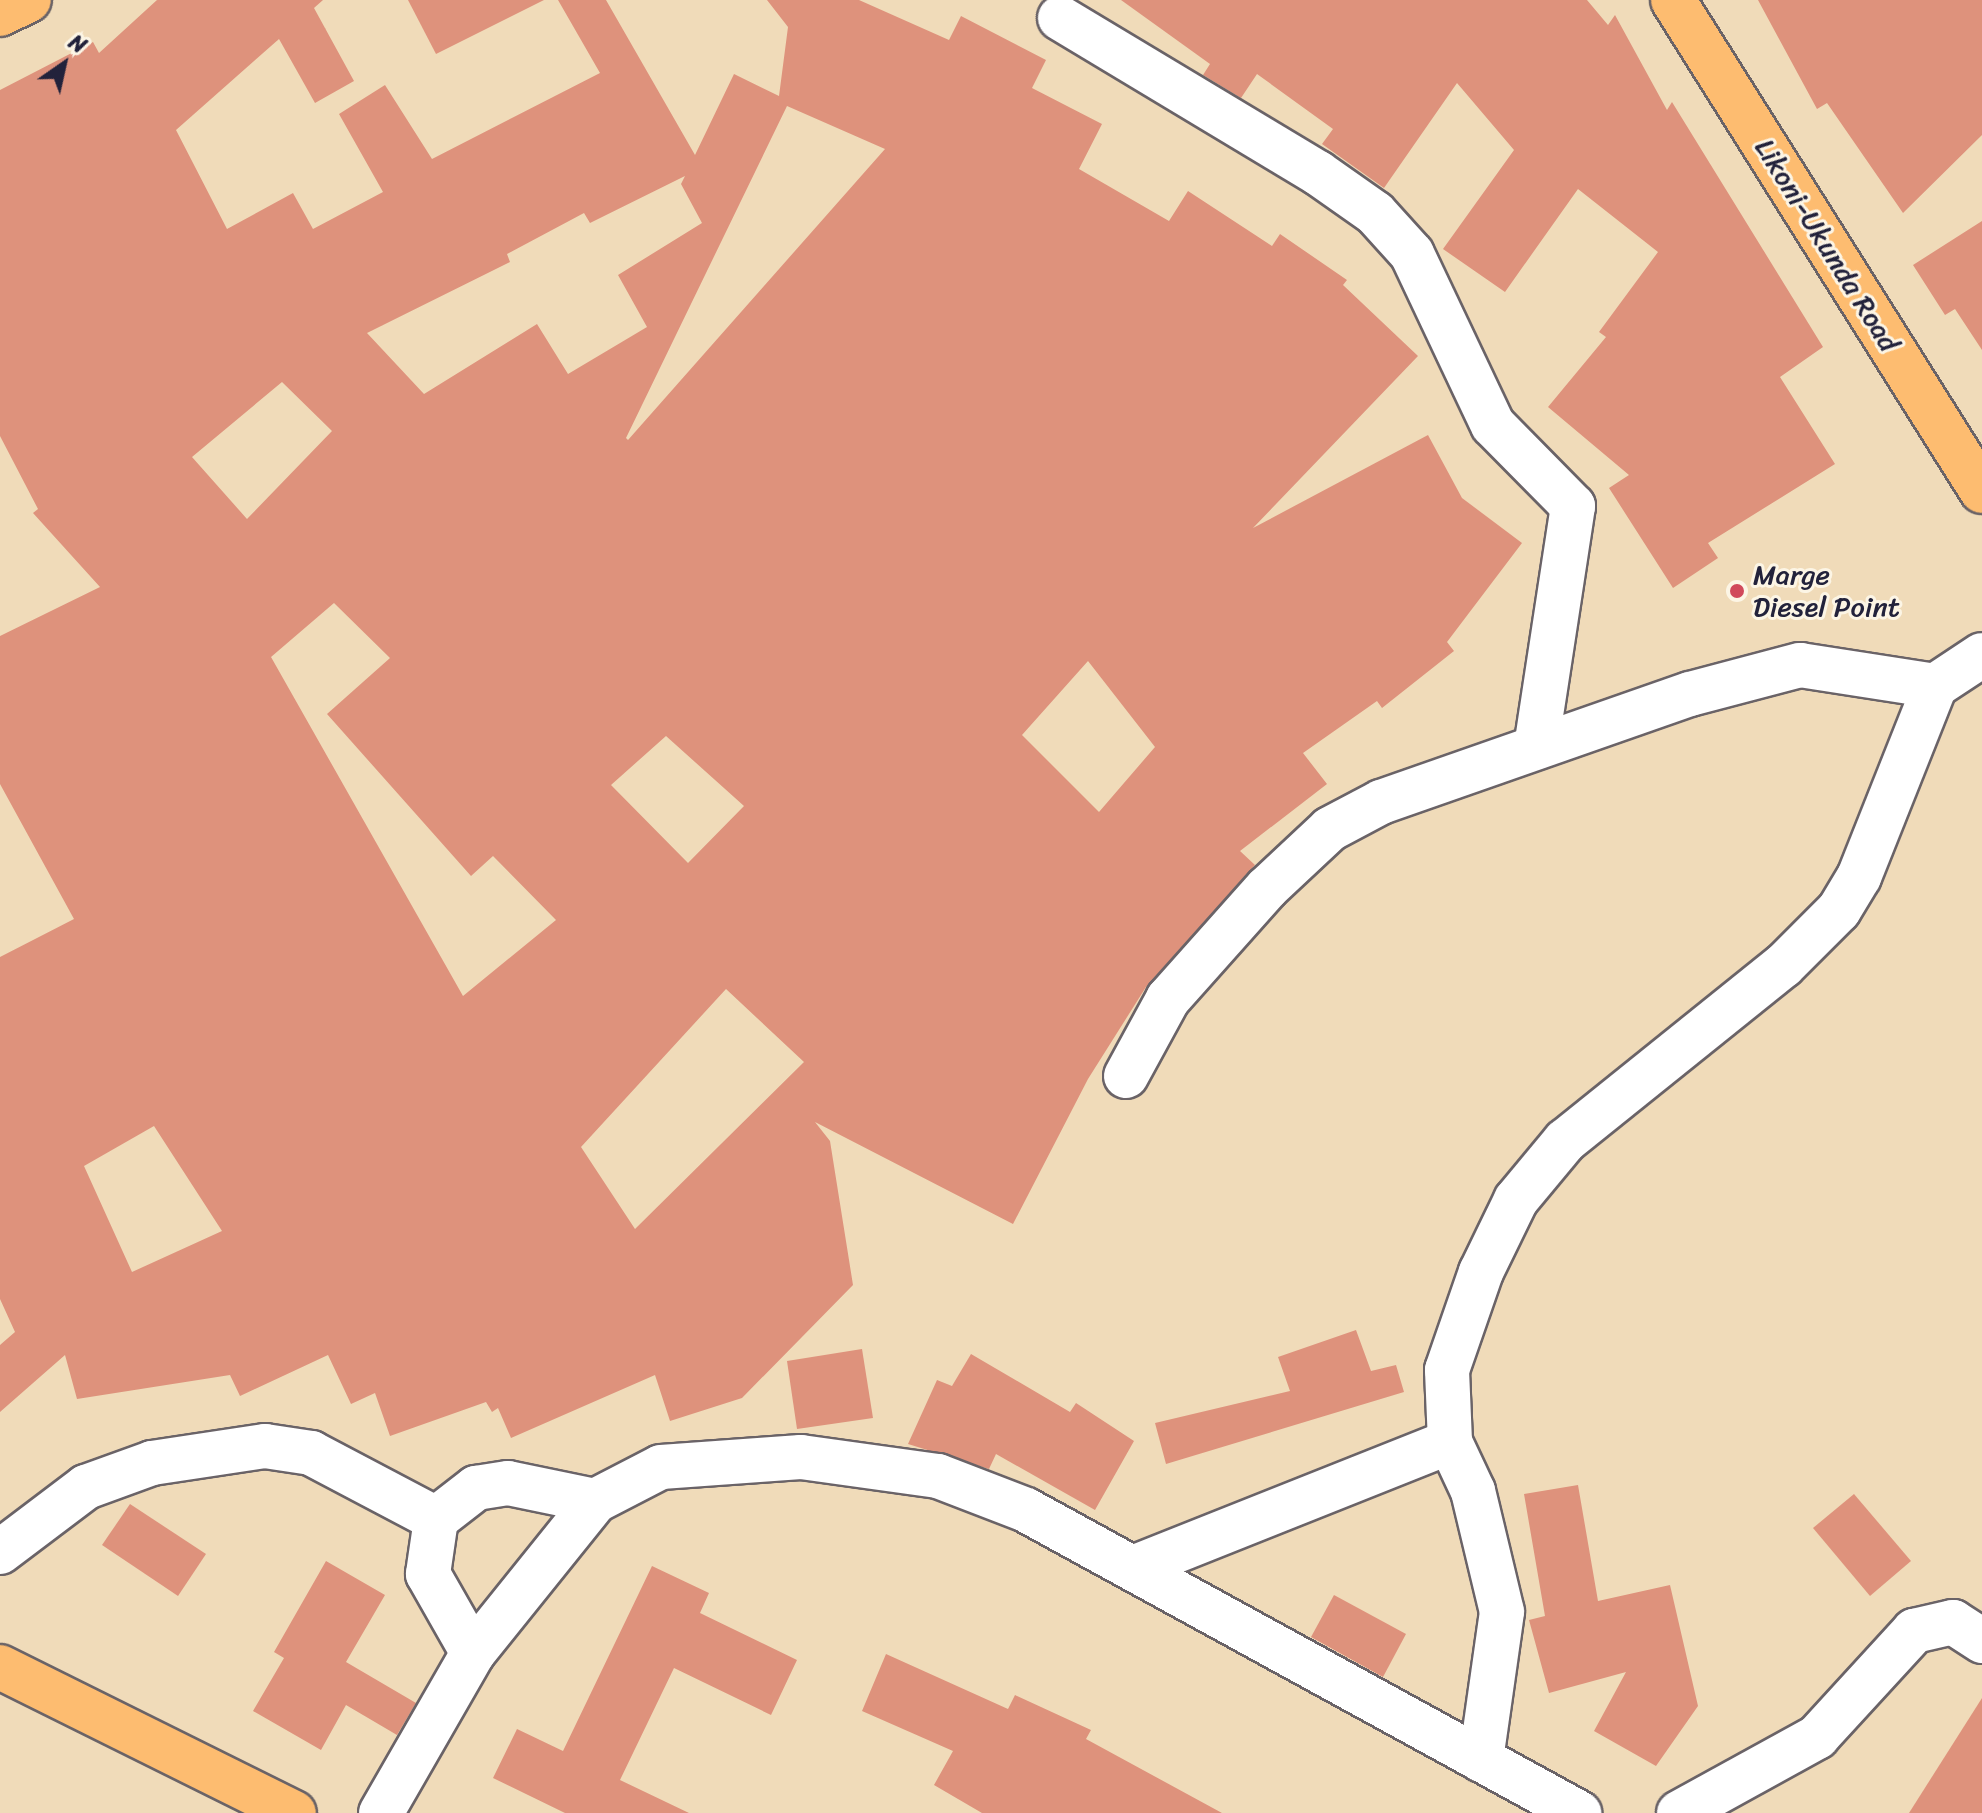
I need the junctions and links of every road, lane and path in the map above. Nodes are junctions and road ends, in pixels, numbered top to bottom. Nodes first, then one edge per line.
1 (29, 0) edge
2 (1673, 0) edge
3 (0, 14) edge
4 (1060, 18) dead end
5 (1982, 491) edge
6 (1982, 655) edge
7 (1935, 686) junction
8 (1536, 747) junction
9 (1126, 1076) dead end
10 (1450, 1442) junction
11 (595, 1501) junction
12 (436, 1519) junction
13 (0, 1552) edge
14 (1133, 1568) junction
15 (1982, 1641) edge
16 (473, 1653) junction
17 (0, 1667) edge
18 (1481, 1760) junction
19 (294, 1813) edge
20 (381, 1813) edge
21 (1579, 1813) edge
22 (1679, 1813) edge

1 - 3 highway
2 - 5 highway, Likoni-Ukunda Road
4 - 8 street
6 - 7 street
7 - 8 street
7 - 10 street
8 - 9 street
10 - 14 street
10 - 18 street
11 - 12 street
11 - 14 street
11 - 16 street
12 - 13 street
12 - 16 street
14 - 18 street
15 - 22 street
16 - 20 street
17 - 19 highway
18 - 21 street

